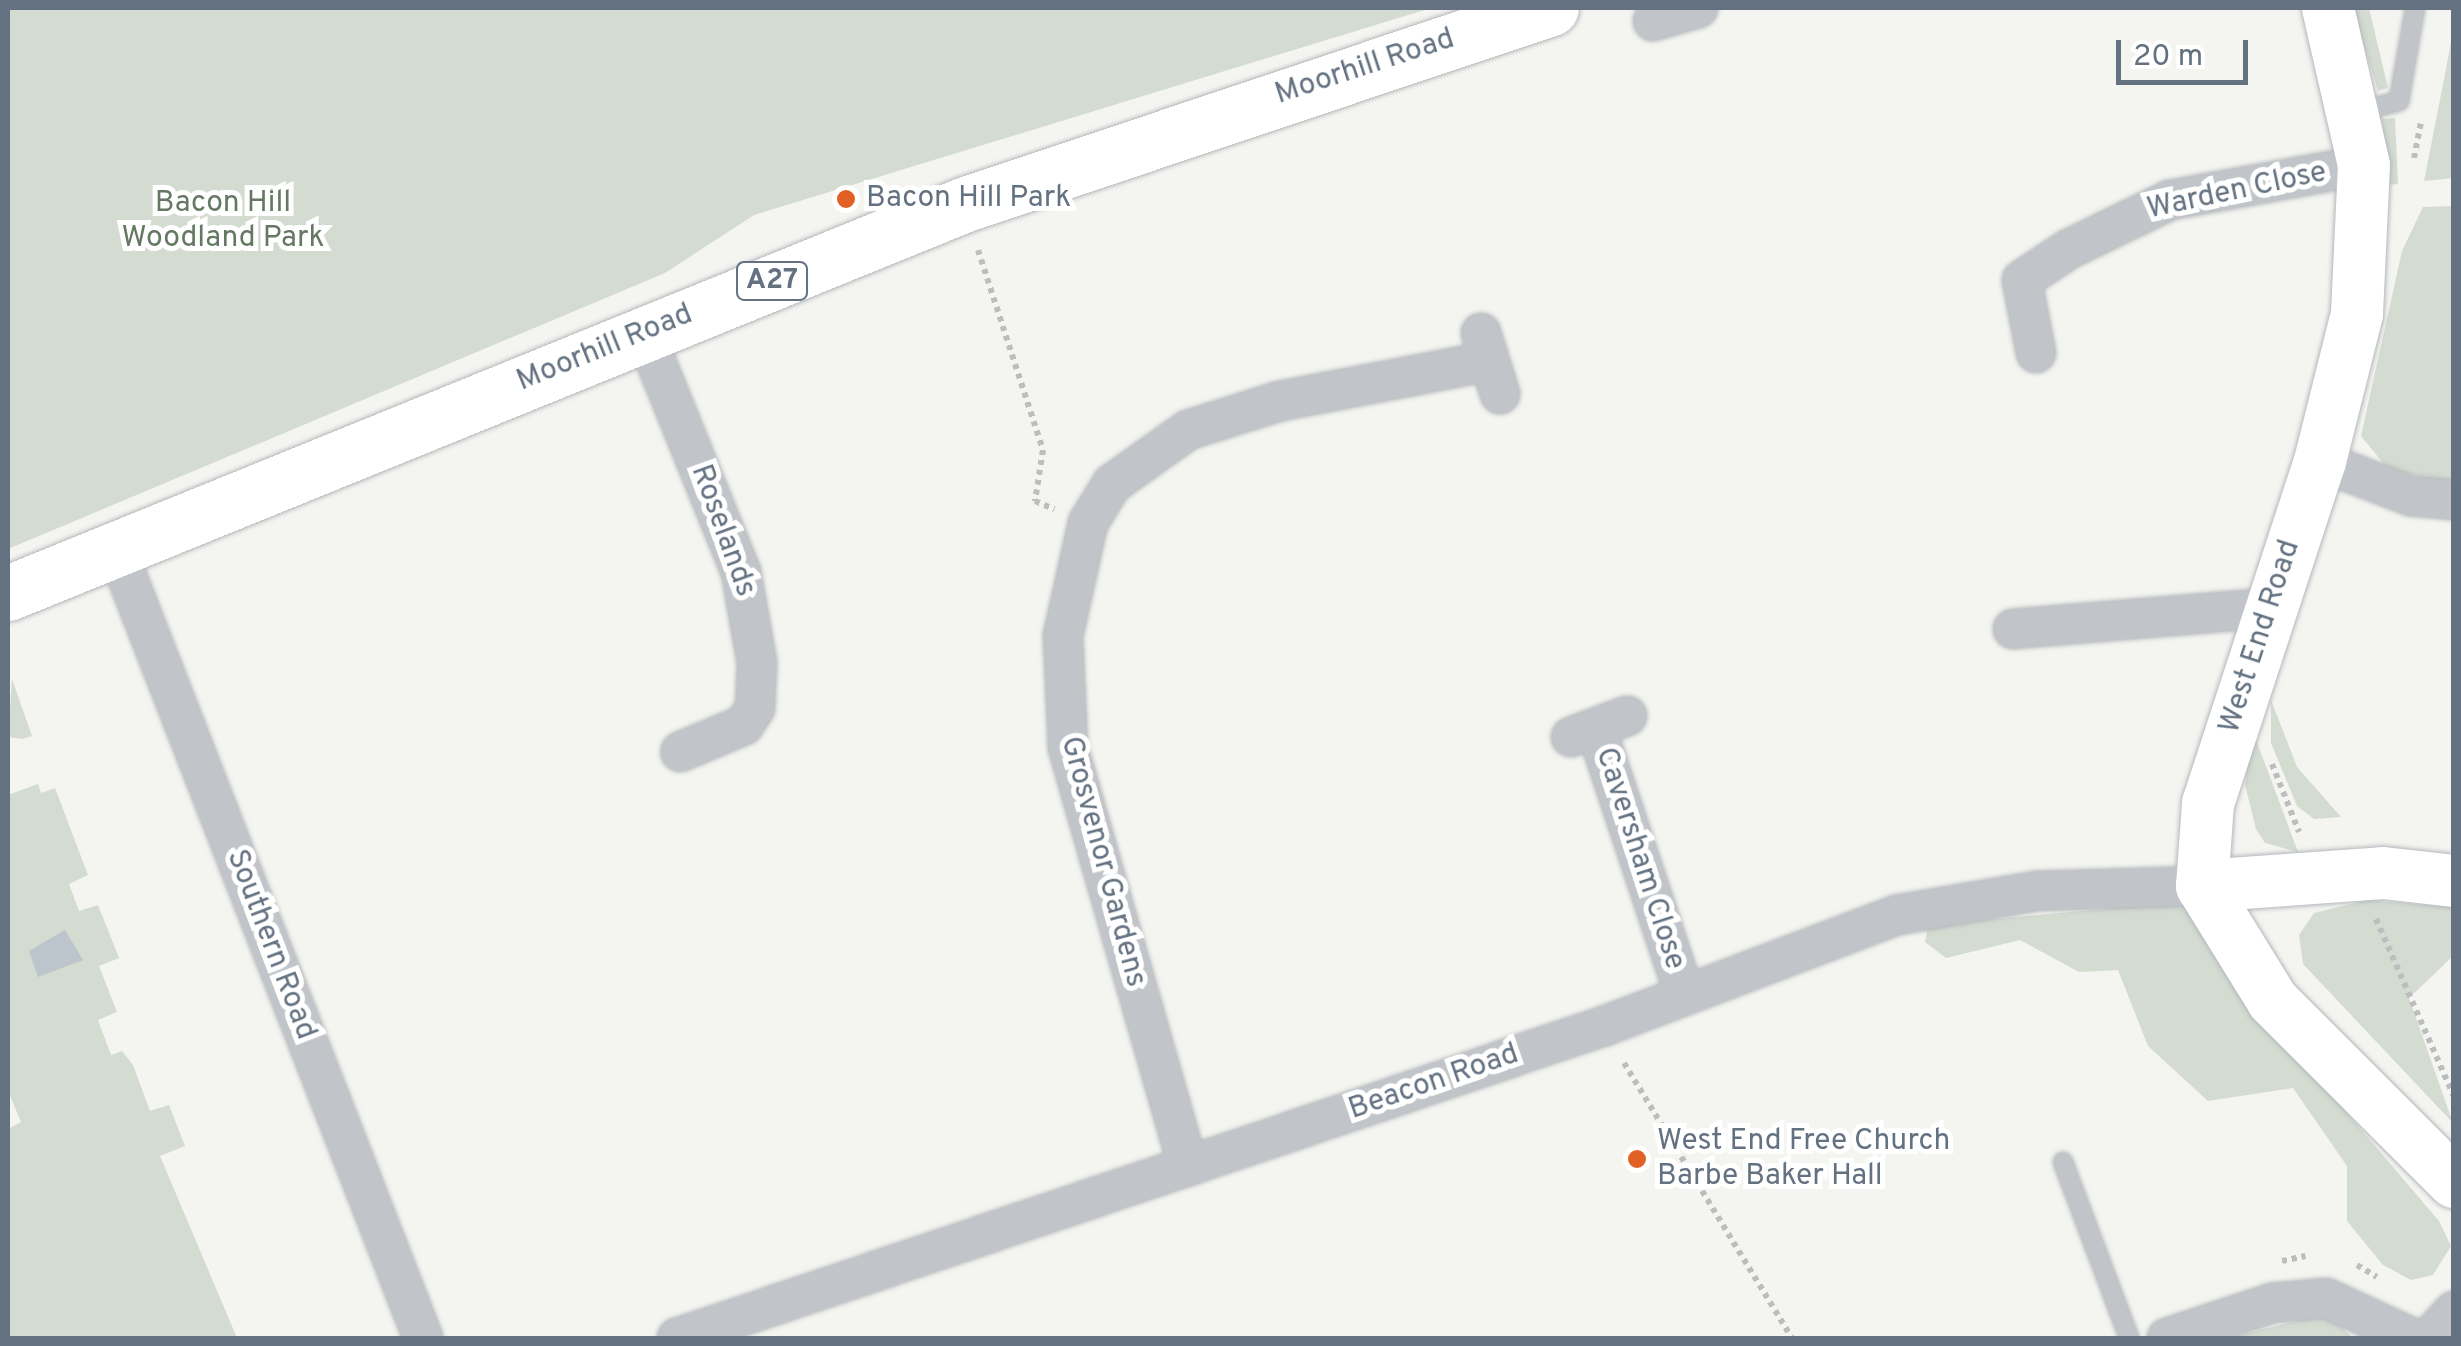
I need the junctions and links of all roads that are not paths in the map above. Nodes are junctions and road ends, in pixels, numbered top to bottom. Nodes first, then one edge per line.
1 (1551, 8) edge
2 (1698, 8) edge
3 (2328, 8) edge
4 (2415, 8) edge
5 (1653, 22) dead end
6 (2355, 113) junction
7 (2364, 166) junction
8 (644, 332) junction
9 (2036, 353) dead end
10 (1490, 363) dead end
11 (2320, 461) junction
12 (2454, 500) edge
13 (117, 552) junction
14 (8, 592) edge
15 (2270, 608) junction
16 (2013, 629) dead end
17 (1598, 727) dead end
18 (680, 752) dead end
19 (2454, 881) edge
20 (2202, 886) junction
21 (1682, 990) junction
22 (2063, 1162) dead end
23 (1188, 1166) junction
24 (2454, 1182) edge
25 (2454, 1312) edge
26 (423, 1338) edge
27 (677, 1338) edge
28 (2129, 1338) edge
29 (2166, 1338) edge
30 (2412, 1338) edge
31 (2429, 1338) edge

1 - 8 main road, Moorhill Road / A27
2 - 5 street
3 - 6 street, West End Road
4 - 6 lane
6 - 7 street, West End Road
7 - 9 street, Warden Close
7 - 11 street, West End Road
8 - 13 main road, Moorhill Road / A27
8 - 18 street, Roselands
10 - 23 street, Grosvenor Gardens
11 - 12 street
11 - 15 street, West End Road
13 - 14 main road, Moorhill Road / A27
13 - 26 street, Southern Road
15 - 16 street
15 - 20 street, West End Road
17 - 21 street, Caversham Close
19 - 20 street
20 - 21 street, Beacon Road
20 - 24 street
21 - 23 street, Beacon Road
22 - 28 lane
23 - 27 street, Beacon Road
25 - 31 street
29 - 30 street

